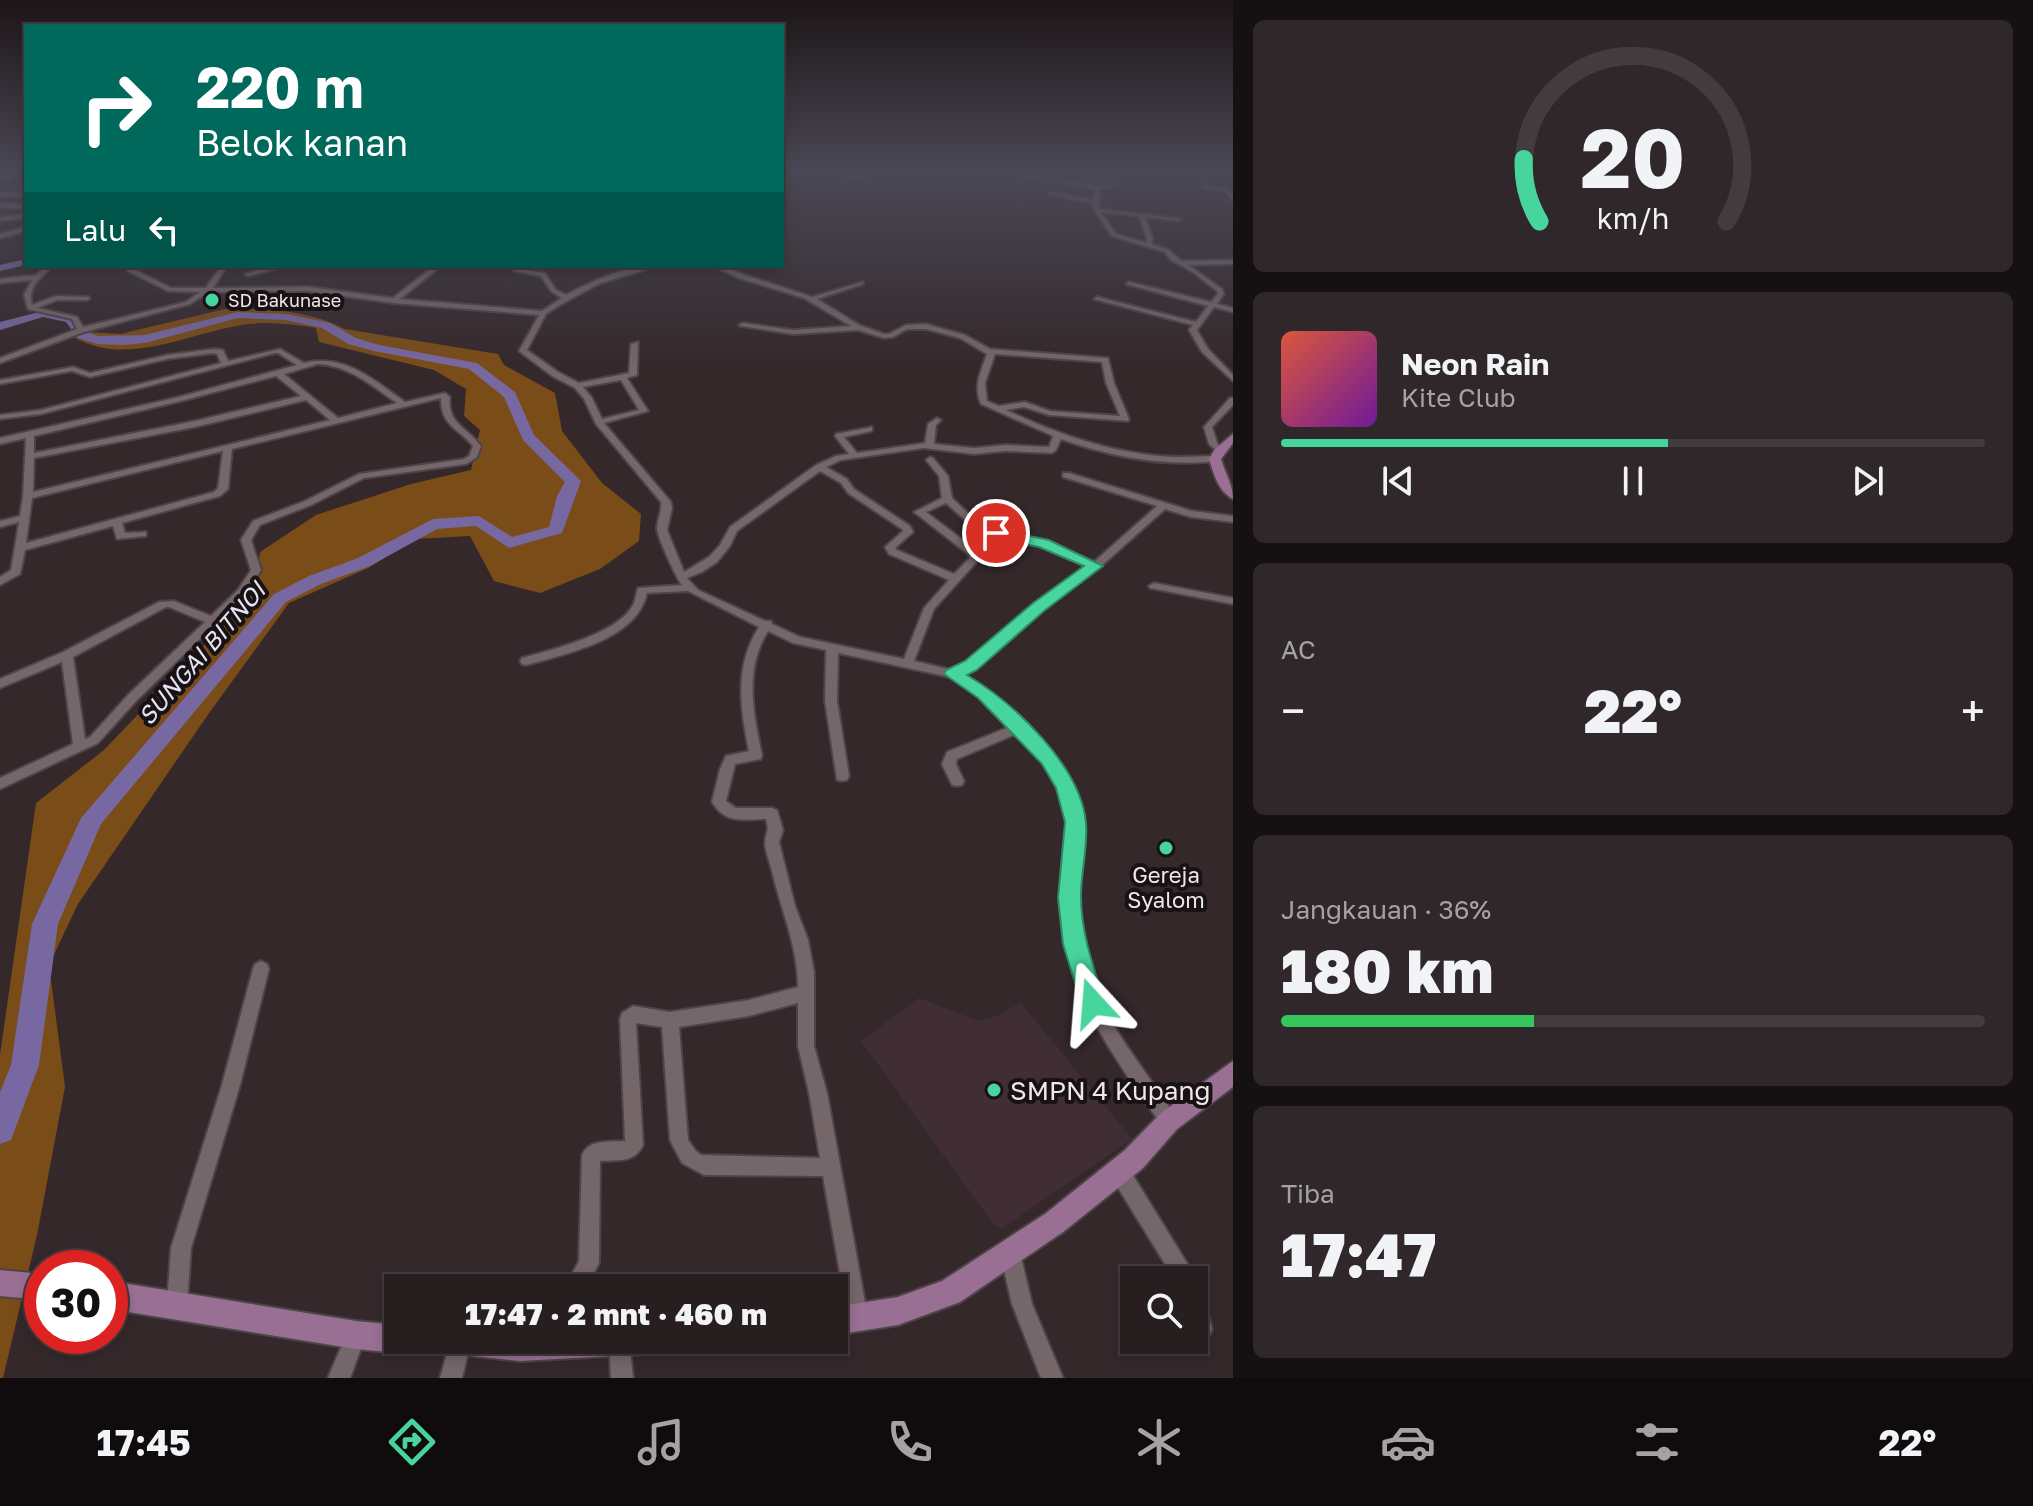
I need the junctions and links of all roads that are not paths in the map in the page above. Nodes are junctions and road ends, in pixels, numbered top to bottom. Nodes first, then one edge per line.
1 (22, 236) edge
2 (1118, 236) edge
3 (1149, 236) edge
4 (0, 238) edge
5 (1148, 245) junction
6 (1233, 262) edge
7 (1179, 263) junction
8 (47, 268) edge
9 (130, 268) edge
10 (223, 268) edge
11 (274, 268) edge
12 (435, 268) edge
13 (721, 268) edge
14 (626, 269) edge
15 (516, 270) dead end
16 (248, 274) dead end
17 (38, 277) junction
18 (0, 281) edge
19 (861, 283) dead end
20 (1129, 284) dead end
21 (210, 288) junction
22 (565, 297) junction
23 (87, 298) dead end
24 (811, 299) junction
25 (1097, 299) dead end
26 (393, 301) junction
27 (1215, 305) junction
28 (30, 308) junction
29 (1233, 310) edge
30 (543, 313) junction
31 (1197, 324) junction
32 (743, 325) dead end
33 (864, 328) junction
34 (81, 330) junction
35 (635, 344) dead end
36 (990, 351) junction
37 (0, 361) edge
38 (224, 364) junction
39 (303, 366) junction
40 (278, 373) junction
41 (624, 379) junction
42 (1233, 379) edge
43 (0, 382) edge
44 (240, 383) junction
45 (578, 386) junction
46 (309, 397) junction
47 (1233, 400) edge
48 (405, 405) junction
49 (998, 409) junction
50 (0, 417) edge
51 (335, 420) junction
52 (937, 420) dead end
53 (599, 422) junction
54 (869, 429) dead end
55 (30, 434) junction
56 (1057, 437) junction
57 (1233, 437) edge
58 (0, 441) edge
59 (929, 445) junction
60 (228, 447) junction
61 (854, 455) junction
62 (1217, 455) junction
63 (30, 456) junction
64 (930, 460) dead end
65 (819, 467) junction
66 (1066, 475) dead end
67 (1233, 495) edge
68 (28, 496) junction
69 (947, 499) junction
70 (1164, 505) junction
71 (24, 518) junction
72 (1233, 519) edge
73 (117, 523) junction
74 (0, 524) edge
75 (143, 534) dead end
76 (20, 548) junction
77 (1095, 566) junction
78 (681, 577) junction
79 (954, 578) junction
80 (0, 582) edge
81 (1154, 586) dead end
82 (689, 588) junction
83 (1233, 601) edge
84 (211, 620) junction
85 (767, 624) junction
86 (832, 648) junction
87 (67, 655) junction
88 (526, 661) dead end
89 (908, 663) junction
90 (953, 674) junction
91 (0, 684) edge
92 (1016, 729) junction
93 (80, 748) junction
94 (842, 776) dead end
95 (957, 781) dead end
96 (0, 784) edge
97 (261, 969) dead end
98 (807, 993) junction
99 (670, 1020) junction
100 (1233, 1073) edge
101 (1169, 1121) junction
102 (832, 1167) junction
103 (1119, 1171) junction
104 (1009, 1250) junction
105 (1177, 1266) edge
106 (583, 1274) edge
107 (842, 1274) edge
108 (0, 1283) edge
109 (24, 1285) edge
110 (128, 1297) edge
111 (177, 1304) junction
112 (848, 1320) edge
113 (356, 1335) junction
114 (384, 1338) edge
115 (457, 1354) edge
116 (620, 1354) edge
117 (339, 1378) edge
118 (451, 1378) edge
119 (622, 1378) edge
120 (1052, 1378) edge

1 - 4 street
2 - 5 street
3 - 5 street
5 - 7 street
6 - 7 street
7 - 27 street
8 - 17 street
9 - 21 street
10 - 21 street
11 - 16 street
12 - 26 street
13 - 24 street
14 - 22 street
15 - 22 street
17 - 18 street
17 - 28 street
19 - 24 street
20 - 27 street
21 - 26 street
21 - 34 street
22 - 30 street
23 - 28 street
24 - 33 street
25 - 31 street
26 - 30 street
27 - 29 street
27 - 31 street
28 - 34 street
30 - 45 street
31 - 42 street
32 - 33 street
33 - 36 street
34 - 37 street
35 - 41 street
36 - 49 street
36 - 49 street
38 - 39 street
38 - 43 street
38 - 44 street
38 - 50 street
39 - 40 street
39 - 48 street
40 - 44 street
40 - 46 street
41 - 45 street
41 - 53 street
44 - 55 street
45 - 53 street
46 - 51 street
46 - 63 street
47 - 62 street
48 - 51 street
48 - 84 street
49 - 56 street
51 - 60 street
52 - 59 street
53 - 78 street
54 - 61 street
55 - 58 street
55 - 63 street
56 - 59 street
56 - 62 street
57 - 62 main road
59 - 61 street
60 - 68 street
60 - 73 street
61 - 65 street
62 - 67 main road
63 - 68 street
64 - 69 street
65 - 78 street
65 - 79 street
66 - 70 street
68 - 71 street
69 - 77 street
69 - 79 street
70 - 72 street
70 - 77 street
71 - 74 street
71 - 76 street
73 - 75 street
73 - 76 street
76 - 80 street
77 - 90 street
78 - 82 street
79 - 89 street
81 - 83 street
82 - 85 street
82 - 88 street
84 - 87 street
84 - 93 street
85 - 86 street
85 - 98 street
86 - 89 street
86 - 94 street
87 - 91 street
87 - 93 street
89 - 90 street
90 - 92 street
92 - 95 street
92 - 101 street
93 - 96 street
97 - 111 street
98 - 99 street
98 - 102 street
99 - 102 street
99 - 106 street
100 - 101 main road
101 - 103 main road
102 - 107 street
103 - 104 main road
103 - 105 street
104 - 112 main road
104 - 120 street
108 - 109 main road
110 - 111 main road
111 - 113 main road
113 - 114 main road
113 - 117 street
115 - 118 street
116 - 119 street

